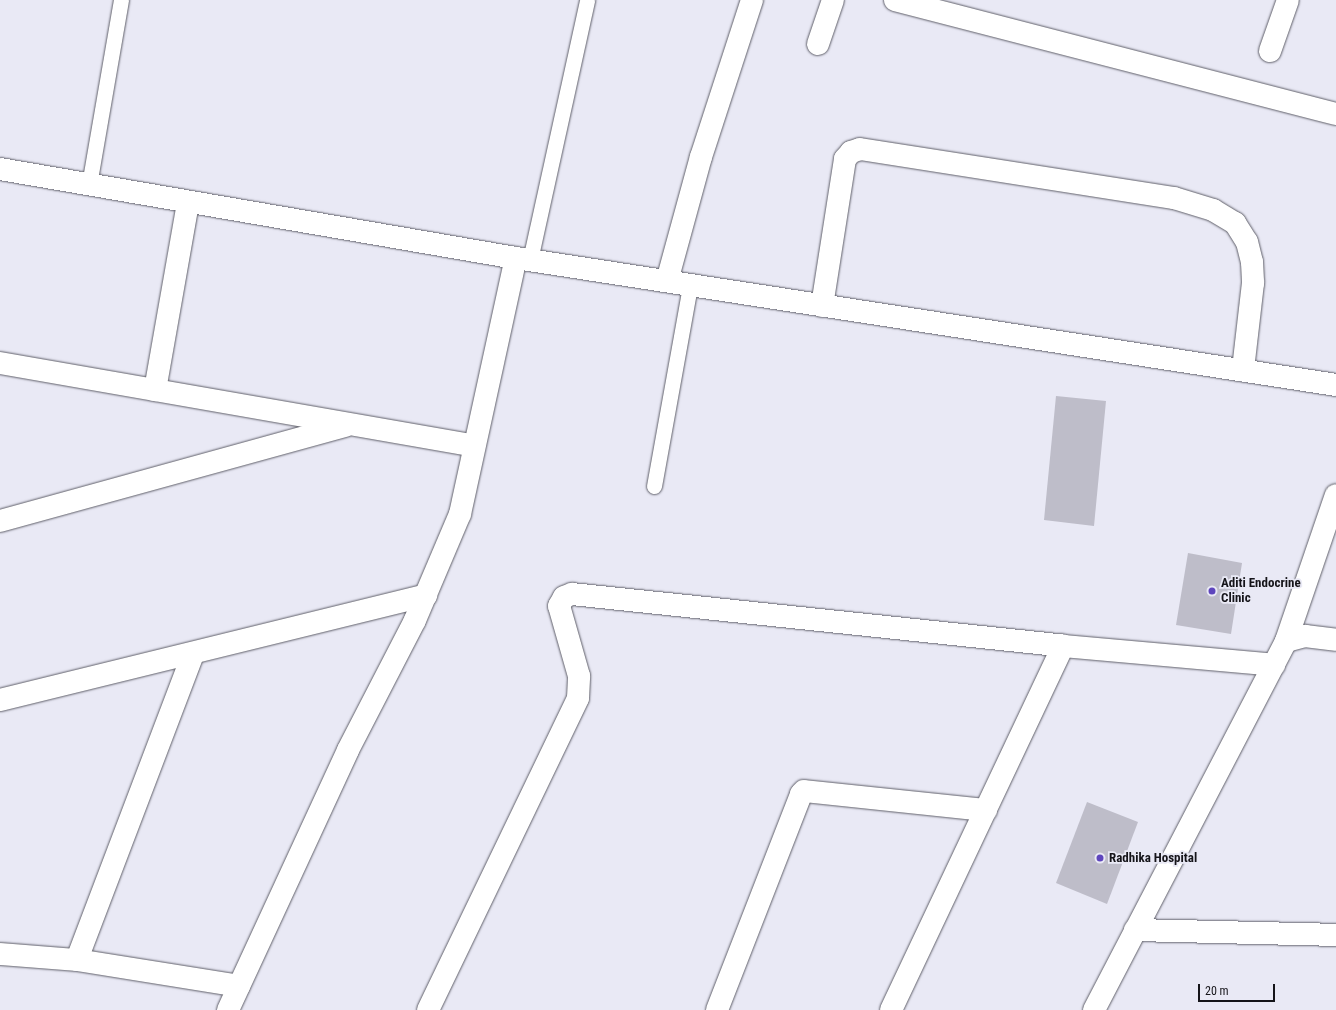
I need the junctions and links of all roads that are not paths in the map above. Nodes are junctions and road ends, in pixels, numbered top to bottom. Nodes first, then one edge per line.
1 (121, 0) edge
2 (587, 0) edge
3 (752, 0) edge
4 (833, 0) edge
5 (895, 0) edge
6 (1288, 0) edge
7 (923, 4) edge
8 (818, 44) dead end
9 (1270, 51) dead end
10 (1336, 114) edge
11 (0, 169) edge
12 (89, 185) junction
13 (188, 202) junction
14 (523, 259) junction
15 (667, 281) junction
16 (690, 285) junction
17 (822, 306) junction
18 (0, 363) edge
19 (1242, 370) junction
20 (1336, 385) edge
21 (155, 390) junction
22 (352, 424) junction
23 (474, 446) junction
24 (654, 486) dead end
25 (1336, 495) edge
26 (0, 521) edge
27 (426, 595) junction
28 (1336, 640) edge
29 (1286, 641) junction
30 (1063, 646) junction
31 (193, 654) junction
32 (1274, 665) junction
33 (0, 700) edge
34 (986, 810) junction
35 (1135, 930) junction
36 (1336, 935) edge
37 (0, 954) edge
38 (77, 960) junction
39 (239, 986) junction
40 (228, 1010) edge
41 (428, 1010) edge
42 (717, 1010) edge
43 (891, 1010) edge
44 (1094, 1010) edge

1 - 12 lane
2 - 14 lane
3 - 15 street
4 - 8 street
5 - 7 street
6 - 9 street
7 - 10 street
11 - 12 street
12 - 13 street
13 - 14 street
13 - 21 street
14 - 15 street
14 - 23 street
15 - 16 street
16 - 17 street
16 - 24 lane
17 - 19 street
17 - 19 street
18 - 21 street
19 - 20 street
21 - 22 street
22 - 23 street
22 - 26 street
23 - 27 street
25 - 29 street
27 - 31 street
27 - 39 street
28 - 29 street
29 - 32 street
30 - 32 street
30 - 34 street
30 - 41 street
31 - 33 street
31 - 38 street
32 - 35 street
34 - 42 street
34 - 43 street
35 - 36 street
35 - 44 street
37 - 38 street
38 - 39 street
39 - 40 street

